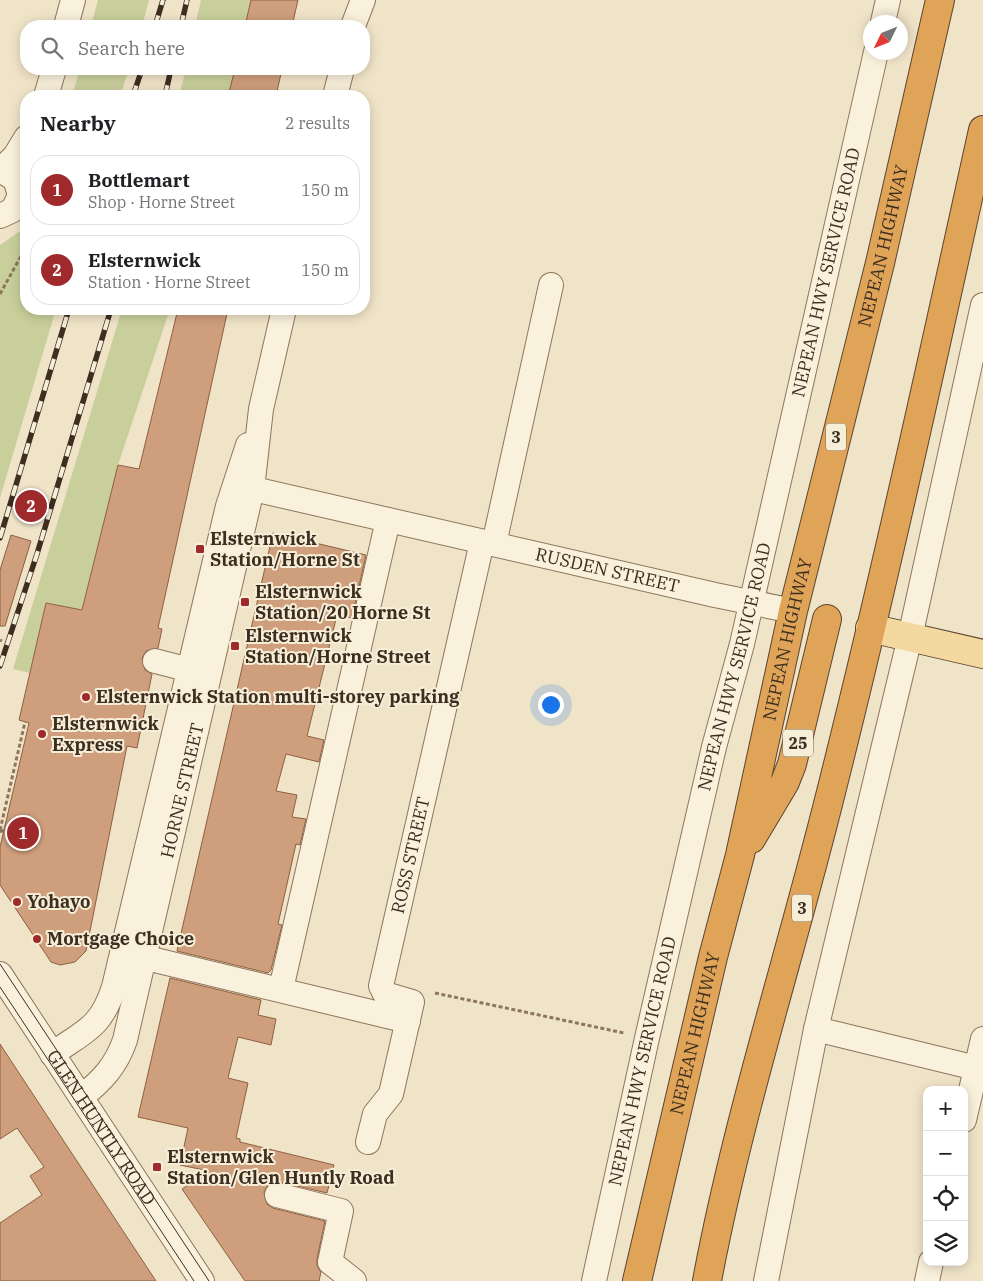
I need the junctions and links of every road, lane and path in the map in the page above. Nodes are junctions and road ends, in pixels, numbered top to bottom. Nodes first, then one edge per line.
1 (74, 0) edge
2 (363, 0) edge
3 (888, 0) edge
4 (940, 0) edge
5 (885, 15) edge
6 (68, 20) edge
7 (355, 20) edge
8 (874, 60) edge
9 (52, 75) edge
10 (340, 75) edge
11 (48, 90) edge
12 (337, 90) edge
13 (983, 130) edge
14 (20, 148) edge
15 (0, 170) edge
16 (20, 185) edge
17 (20, 195) edge
18 (0, 216) edge
19 (20, 258) edge
20 (551, 285) dead end
21 (0, 294) edge
22 (983, 309) edge
23 (283, 315) edge
24 (243, 487) junction
25 (388, 520) junction
26 (488, 543) junction
27 (750, 603) junction
28 (793, 611) junction
29 (828, 619) junction
30 (870, 628) junction
31 (910, 637) junction
32 (205, 647) junction
33 (983, 654) edge
34 (155, 661) dead end
35 (190, 670) junction
36 (25, 722) dead end
37 (165, 821) junction
38 (1, 831) edge
39 (740, 855) junction
40 (134, 954) junction
41 (0, 974) edge
42 (281, 989) junction
43 (410, 1012) junction
44 (816, 1029) junction
45 (647, 1038) junction
46 (983, 1039) edge
47 (52, 1054) junction
48 (976, 1068) junction
49 (81, 1097) junction
50 (968, 1103) edge
51 (368, 1142) dead end
52 (277, 1195) dead end
53 (930, 1266) edge
54 (202, 1281) edge
55 (354, 1281) edge
56 (594, 1281) edge
57 (637, 1281) edge
58 (707, 1281) edge
59 (766, 1281) edge
60 (927, 1281) edge

1 - 6 street
2 - 7 street
3 - 5 street
4 - 28 highway, NEPEAN HIGHWAY / 3
8 - 27 street, NEPEAN HWY SERVICE ROAD
9 - 11 street
10 - 12 street
13 - 30 highway, 3
14 - 15 street
15 - 16 street
17 - 18 street
19 - 21 path
20 - 26 street, ROSS STREET
22 - 31 street
23 - 24 street, HORNE STREET
24 - 25 street, RUSDEN STREET
24 - 32 street, HORNE STREET
25 - 26 street, RUSDEN STREET
25 - 42 street
26 - 27 street, RUSDEN STREET
26 - 43 street, ROSS STREET
27 - 28 street, RUSDEN STREET
27 - 45 street, NEPEAN HWY SERVICE ROAD
28 - 29 highway, RUSDEN STREET
28 - 39 highway, NEPEAN HIGHWAY / 3
29 - 30 highway, RUSDEN STREET
29 - 39 highway, 25
30 - 31 main road, RUSDEN STREET
30 - 58 highway, 3
31 - 33 main road, RUSDEN STREET
31 - 44 street
32 - 35 street, HORNE STREET
32 - 37 street, HORNE STREET
34 - 35 street
35 - 37 street, HORNE STREET
36 - 38 path
37 - 40 street, HORNE STREET
39 - 57 highway, NEPEAN HIGHWAY / 3
40 - 42 street
40 - 47 street, HORNE STREET
40 - 49 street, HORNE STREET
41 - 47 street, GLEN HUNTLY ROAD
42 - 43 street
43 - 45 path
43 - 51 street
44 - 48 street
44 - 59 street
45 - 56 street, NEPEAN HWY SERVICE ROAD
46 - 48 street
47 - 49 street, GLEN HUNTLY ROAD
48 - 50 street
49 - 54 street, GLEN HUNTLY ROAD
52 - 55 street
53 - 60 street

